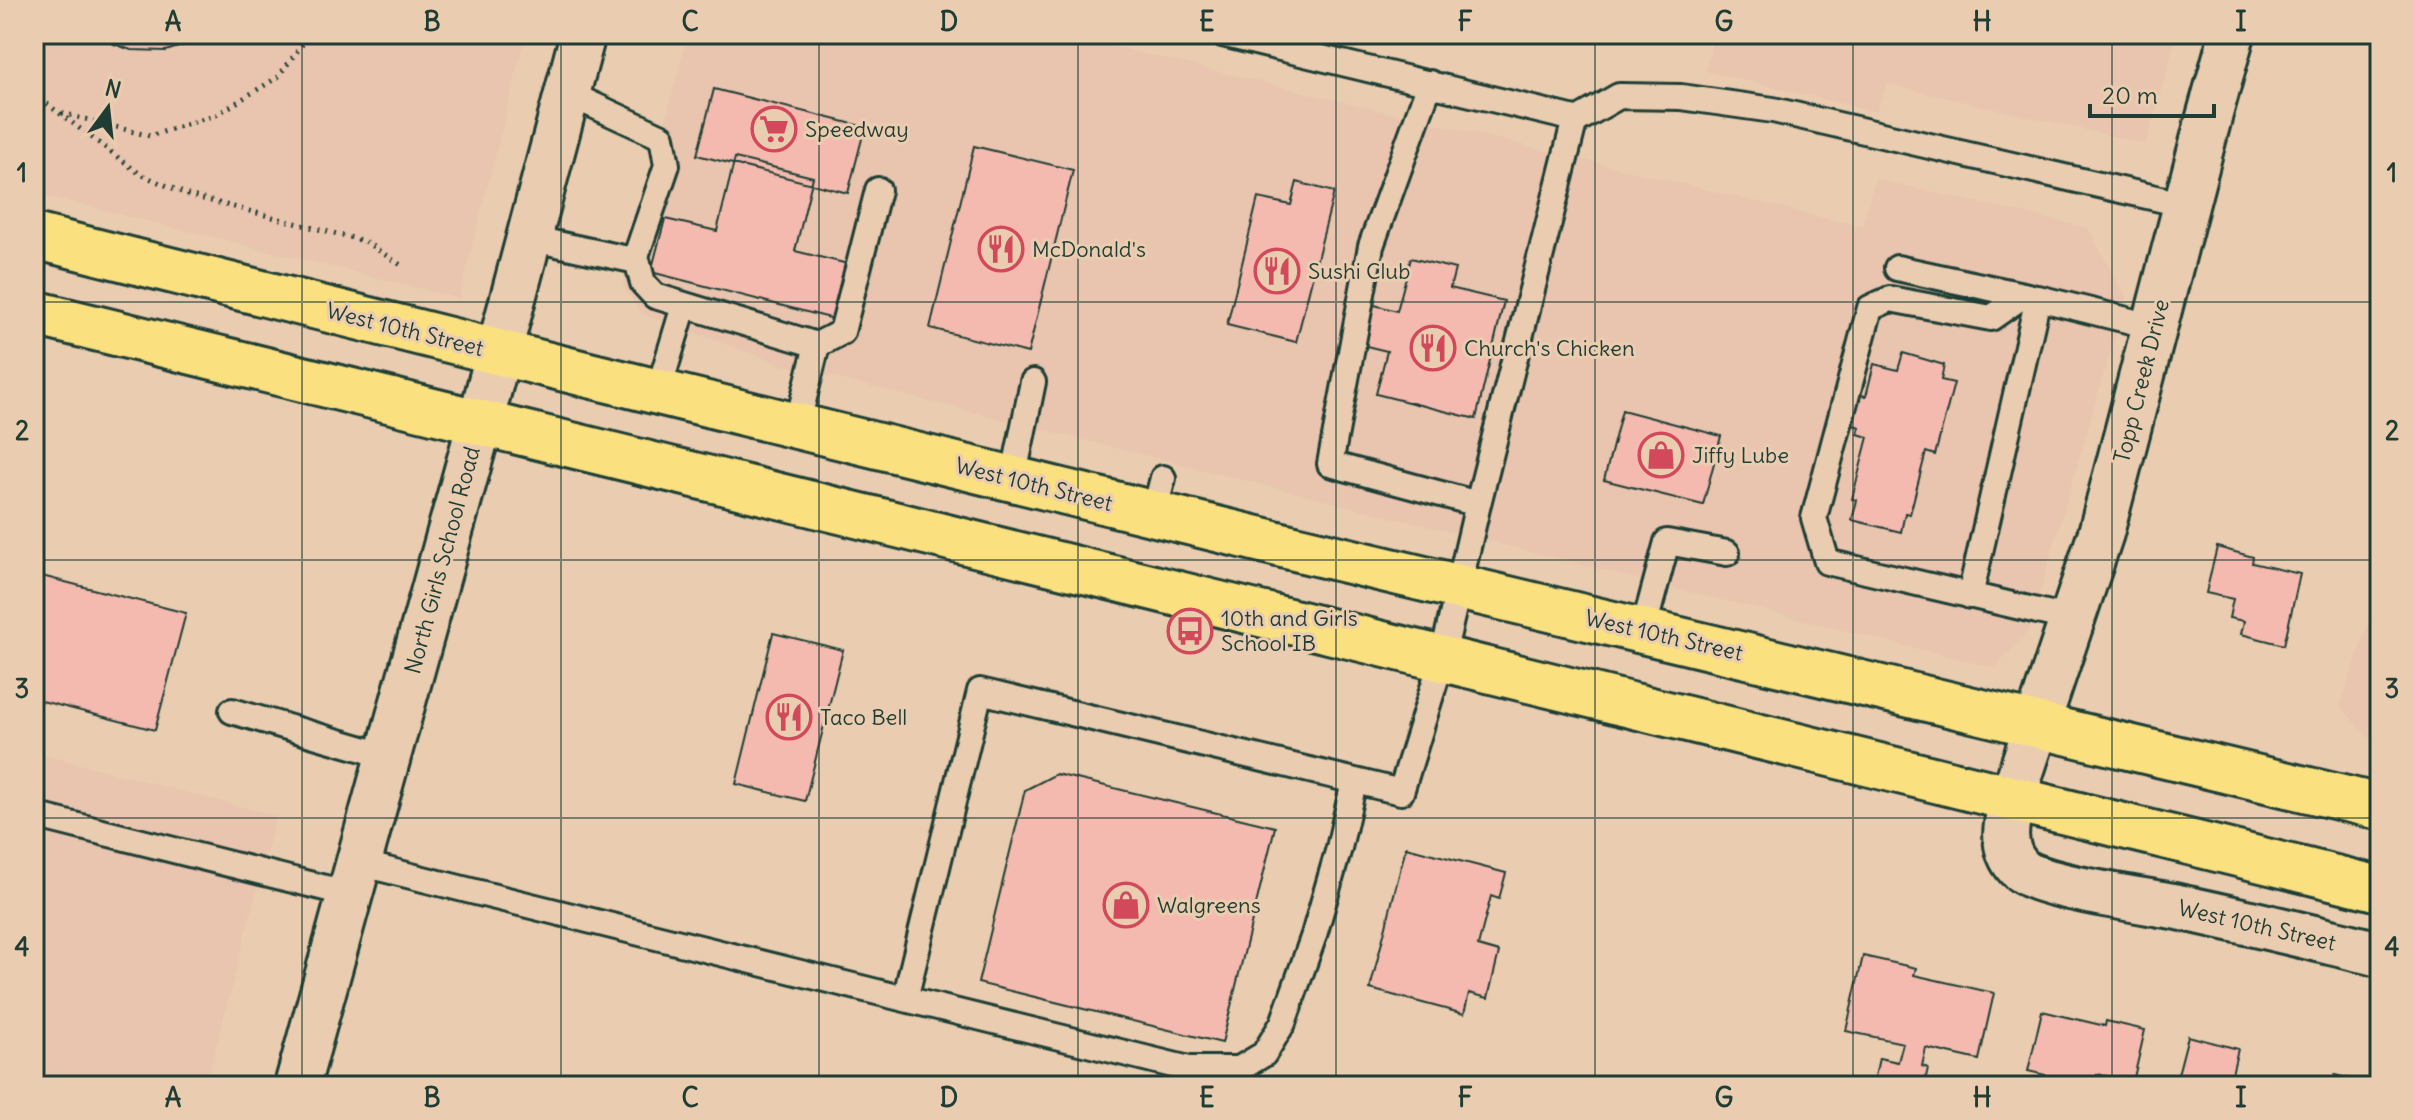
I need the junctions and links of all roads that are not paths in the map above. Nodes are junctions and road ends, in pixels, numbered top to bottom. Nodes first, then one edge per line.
1 (583, 34) edge
2 (1222, 34) edge
3 (2232, 34) edge
4 (1430, 83) junction
5 (567, 93) junction
6 (1575, 119) junction
7 (878, 190) dead end
8 (2186, 205) junction
9 (34, 236) edge
10 (529, 238) junction
11 (637, 261) junction
12 (1897, 268) dead end
13 (2031, 296) junction
14 (684, 306) junction
15 (34, 313) edge
16 (2155, 327) junction
17 (817, 345) junction
18 (498, 352) junction
19 (1033, 382) dead end
20 (658, 392) junction
21 (480, 423) junction
22 (797, 426) junction
23 (1013, 479) junction
24 (1478, 504) junction
25 (1727, 553) dead end
26 (1458, 586) junction
27 (1970, 596) junction
28 (2072, 619) junction
29 (1643, 631) junction
30 (1442, 659) junction
31 (232, 711) dead end
32 (2036, 724) junction
33 (387, 756) junction
34 (1354, 782) junction
35 (2012, 799) junction
36 (2380, 806) edge
37 (34, 815) edge
38 (354, 878) junction
39 (2380, 889) edge
40 (2380, 954) edge
41 (905, 999) junction
42 (297, 1086) edge

1 - 5 street, North Girls School Road
2 - 4 lane
3 - 8 street, Topp Creek Drive
4 - 6 lane
4 - 24 lane
5 - 10 street, North Girls School Road
5 - 11 lane
6 - 8 lane
6 - 24 lane
7 - 17 lane
8 - 16 street, Topp Creek Drive
9 - 18 main road, West 10th Street
10 - 11 lane
10 - 18 street, North Girls School Road
11 - 14 lane
12 - 13 lane
13 - 16 lane
13 - 27 lane
13 - 27 lane
14 - 17 lane
14 - 20 lane
15 - 21 main road
16 - 28 street, Topp Creek Drive
17 - 22 lane
18 - 20 main road, West 10th Street
18 - 21 street, North Girls School Road
19 - 23 lane
20 - 22 main road, West 10th Street
21 - 30 main road
21 - 33 street, North Girls School Road
22 - 23 main road, West 10th Street
23 - 26 main road, West 10th Street
24 - 26 lane
25 - 29 lane
26 - 29 main road, West 10th Street
26 - 30 lane
27 - 28 lane
28 - 32 street, Topp Creek Drive
29 - 32 main road, West 10th Street
30 - 34 lane
30 - 35 main road
31 - 33 lane
32 - 35 street, West 10th Street
32 - 36 main road, West 10th Street
33 - 38 street, North Girls School Road
34 - 41 lane
34 - 41 lane
35 - 39 main road
35 - 40 street, West 10th Street
37 - 38 lane
38 - 41 lane
38 - 42 street, North Girls School Road

